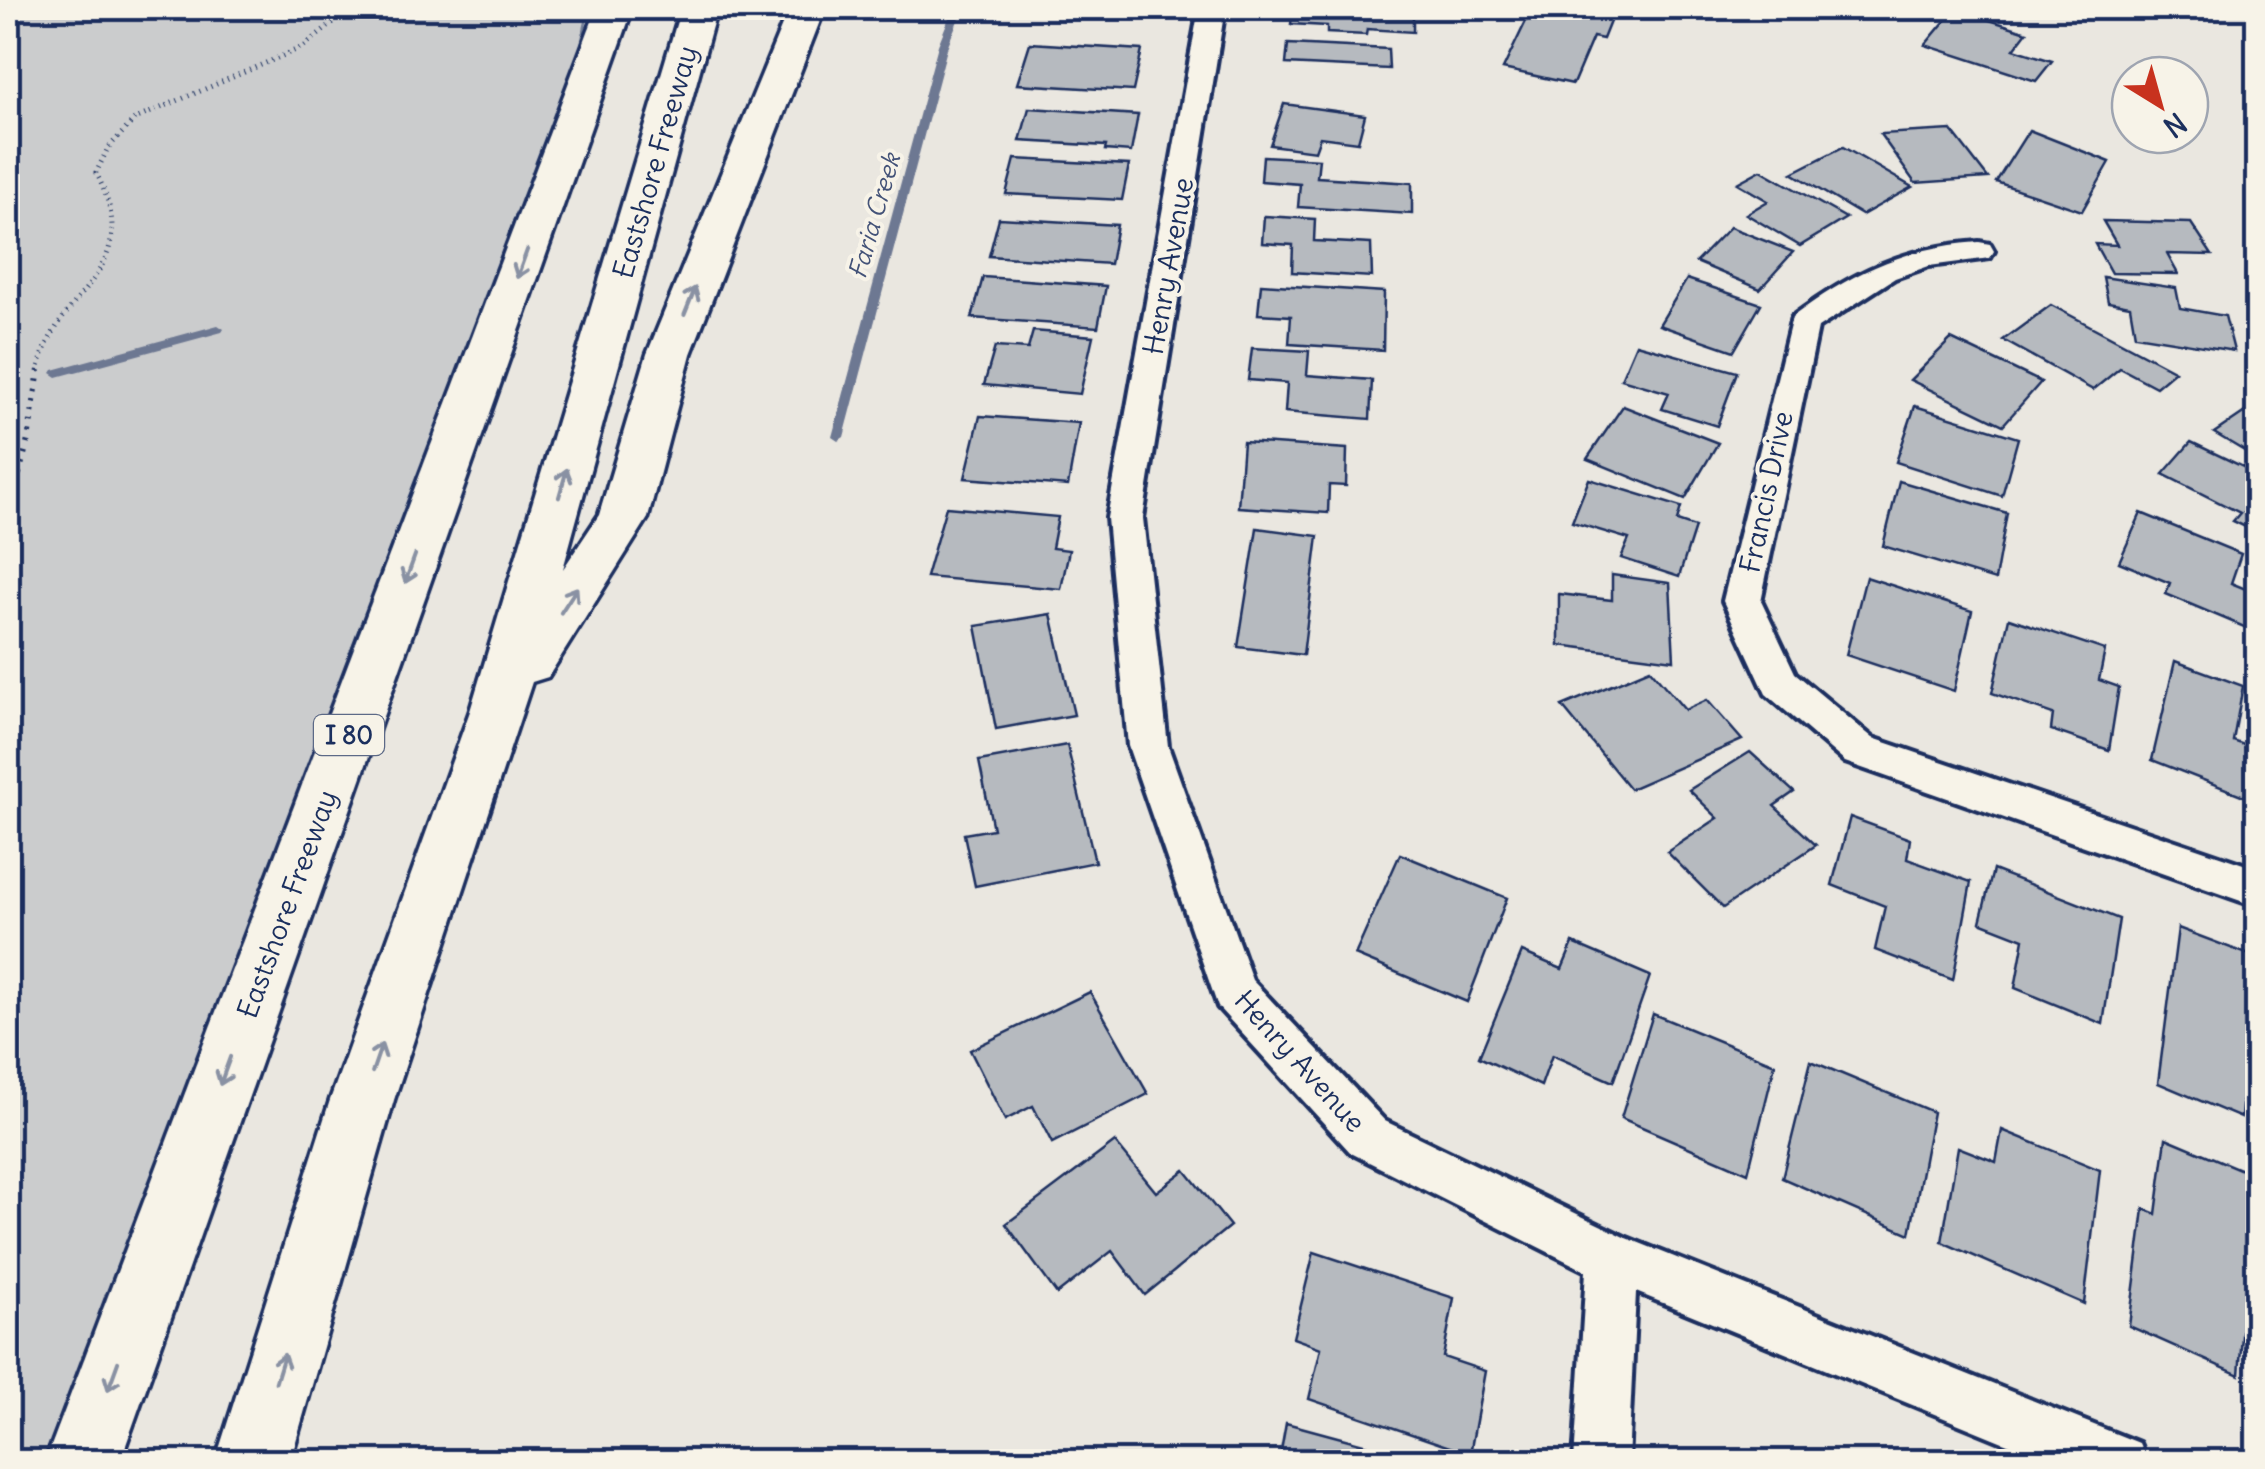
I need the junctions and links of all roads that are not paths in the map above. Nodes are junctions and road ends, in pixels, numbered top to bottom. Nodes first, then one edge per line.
1 (589, 8) edge
2 (615, 8) edge
3 (699, 8) edge
4 (807, 8) edge
5 (1212, 8) edge
6 (550, 186) junction
7 (1979, 251) dead end
8 (497, 711) junction
9 (2258, 888) edge
10 (1612, 1258) junction
11 (82, 1462) edge
12 (252, 1462) edge
13 (1600, 1462) edge
14 (2120, 1462) edge

1 - 6 highway
2 - 6 highway, Eastshore Freeway / I 80
8 -> 3 highway, Eastshore Freeway
8 -> 4 highway
5 - 10 street, Henry Avenue
6 -> 11 highway, Eastshore Freeway / I 80
7 - 9 street, Francis Drive
12 -> 8 highway, Eastshore Freeway
10 - 13 street
10 - 14 street, Henry Avenue

